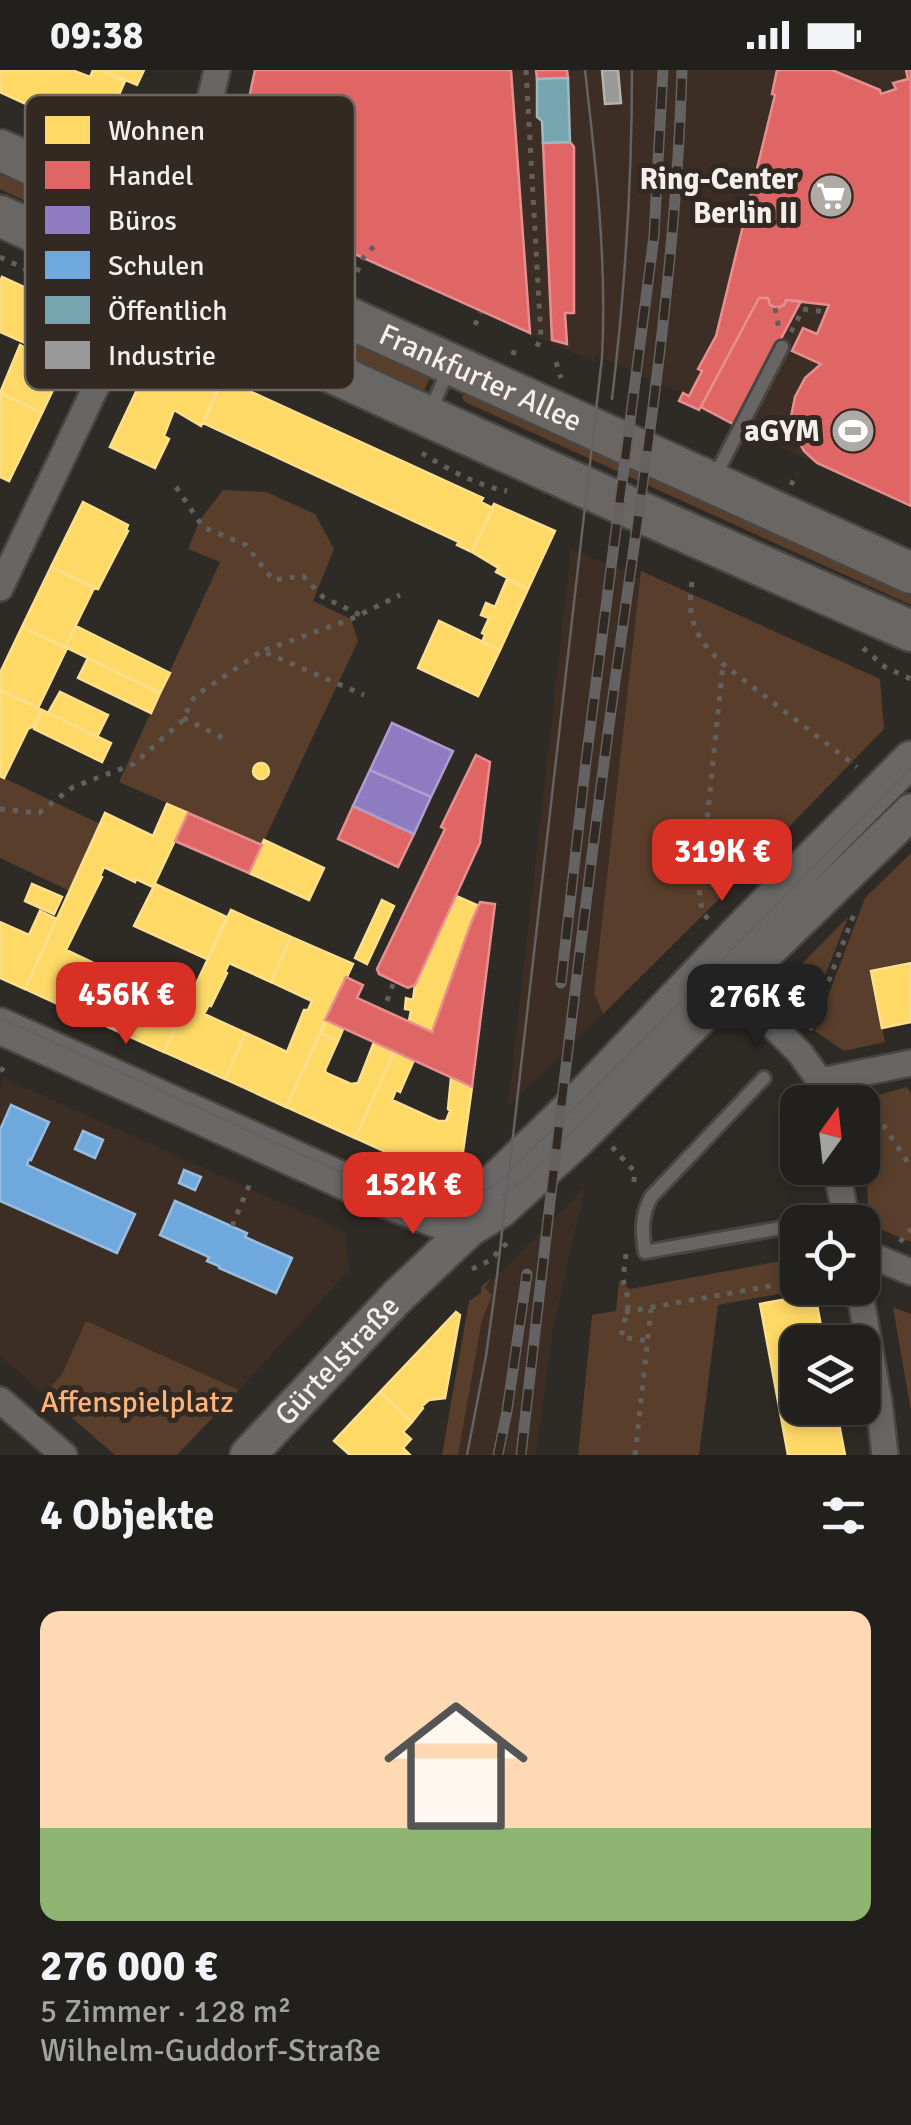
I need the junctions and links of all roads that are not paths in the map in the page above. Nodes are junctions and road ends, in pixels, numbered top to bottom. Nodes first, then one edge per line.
1 (217, 70) edge
2 (212, 95) edge
3 (0, 150) edge
4 (25, 161) edge
5 (0, 216) edge
6 (25, 228) edge
7 (355, 321) edge
8 (782, 348) road end
9 (451, 364) junction
10 (94, 390) edge
11 (344, 390) edge
12 (421, 431) junction
13 (711, 482) junction
14 (911, 573) edge
15 (0, 588) edge
16 (911, 631) edge
17 (911, 759) edge
18 (911, 812) edge
19 (732, 986) junction
20 (0, 1026) edge
21 (911, 1063) edge
22 (764, 1078) dead end
23 (818, 1085) edge
24 (843, 1085) edge
25 (470, 1228) junction
26 (780, 1228) edge
27 (880, 1259) edge
28 (911, 1272) edge
29 (862, 1305) edge
30 (0, 1400) edge
31 (64, 1455) edge
32 (248, 1455) edge
33 (884, 1455) edge

1 - 2 street
3 - 4 main road, Frankfurter Allee
5 - 6 main road, Frankfurter Allee
7 - 9 main road, Frankfurter Allee
8 - 13 lane
9 - 12 lane
9 - 13 main road, Frankfurter Allee
10 - 15 street
11 - 12 main road, Frankfurter Allee
12 - 16 main road, Frankfurter Allee
13 - 14 main road, Frankfurter Allee
17 - 25 main road, Gürtelstraße
18 - 19 main road, Gürtelstraße
19 - 23 street
19 - 25 main road, Gürtelstraße
20 - 25 main road
21 - 24 street
22 - 26 lane
25 - 32 main road, Gürtelstraße
27 - 28 street
29 - 33 street
30 - 31 street

